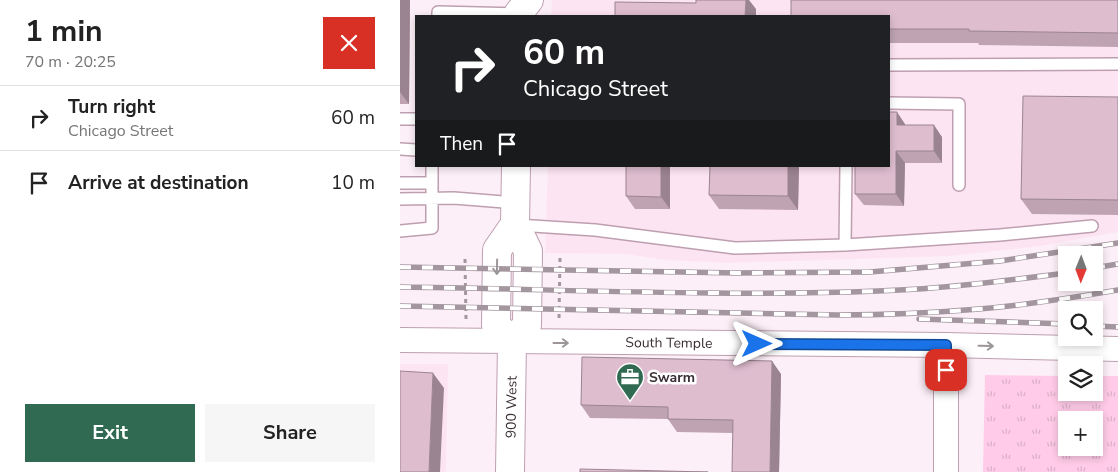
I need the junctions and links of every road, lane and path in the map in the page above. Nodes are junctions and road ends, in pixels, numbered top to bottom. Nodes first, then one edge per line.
1 (518, 8) edge
2 (438, 15) edge
3 (890, 64) edge
4 (1118, 64) edge
5 (890, 103) edge
6 (400, 119) edge
7 (415, 119) edge
8 (400, 149) edge
9 (415, 150) edge
10 (432, 167) edge
11 (516, 167) edge
12 (846, 167) edge
13 (400, 183) edge
14 (432, 183) junction
15 (958, 185) dead end
16 (431, 198) junction
17 (400, 199) edge
18 (515, 214) junction
19 (1092, 226) dead end
20 (400, 231) edge
21 (845, 245) junction
22 (560, 258) dead end
23 (465, 259) dead end
24 (559, 318) dead end
25 (466, 320) dead end
26 (400, 340) edge
27 (512, 342) junction
28 (946, 345) junction
29 (1118, 349) edge
30 (510, 472) edge
31 (946, 472) edge

1 - 2 lane
3 - 4 lane
5 - 15 lane
6 - 7 lane
8 - 9 lane
10 - 14 lane
11 - 18 main road
12 - 21 lane
13 - 14 lane
14 - 16 lane
16 - 17 lane
16 - 18 lane
16 - 20 lane
18 - 21 lane
18 - 27 main road
19 - 21 lane
22 - 24 path
23 - 25 path
26 - 27 street, South Temple
27 -> 28 street, South Temple
27 - 30 main road, 900 West
28 -> 29 street, South Temple
28 - 31 street

